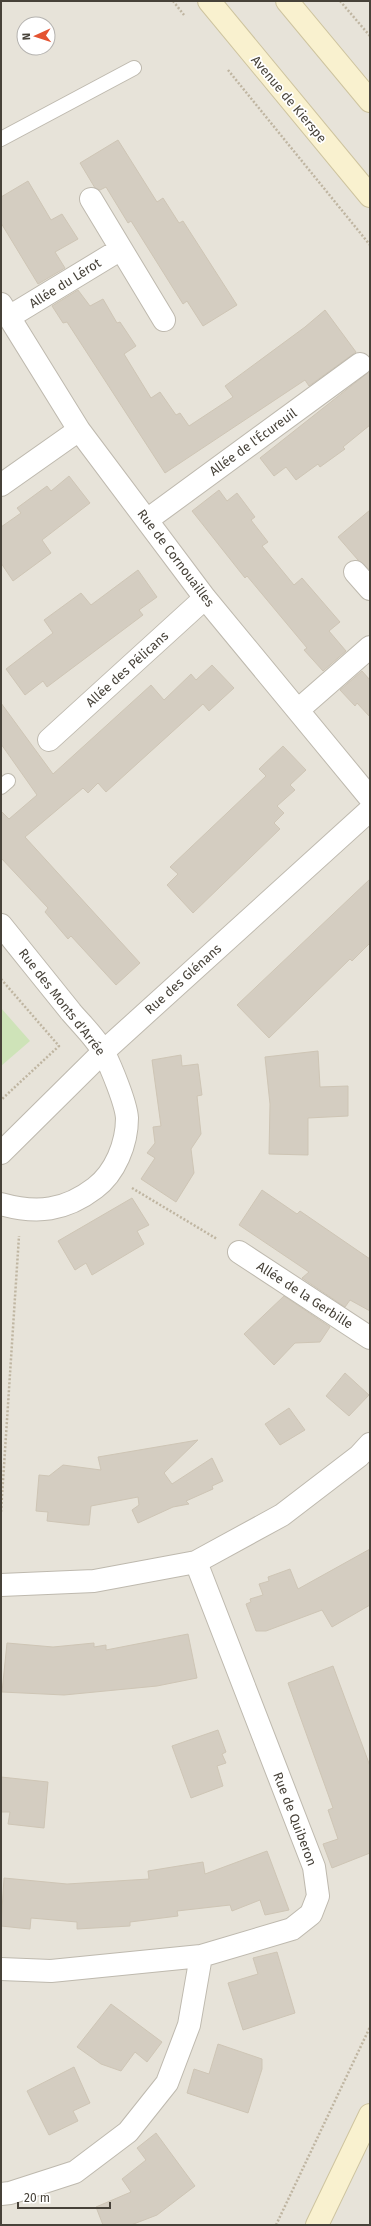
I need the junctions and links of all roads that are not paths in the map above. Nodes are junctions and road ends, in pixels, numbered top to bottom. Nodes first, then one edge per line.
1 (209, 1) edge
2 (287, 1) edge
3 (134, 68) dead end
4 (370, 101) edge
5 (1, 139) edge
6 (370, 196) edge
7 (91, 199) dead end
8 (121, 249) junction
9 (5, 311) edge
10 (164, 320) dead end
11 (360, 364) dead end
12 (79, 430) junction
13 (1, 485) edge
14 (147, 520) junction
15 (354, 572) dead end
16 (370, 589) edge
17 (205, 598) junction
18 (370, 647) edge
19 (298, 710) junction
20 (50, 740) dead end
21 (370, 798) edge
22 (370, 810) edge
23 (1, 925) edge
24 (103, 1052) junction
25 (1, 1153) edge
26 (11, 1207) edge
27 (239, 1252) road end
28 (370, 1338) edge
29 (370, 1444) edge
30 (196, 1562) junction
31 (1, 1585) edge
32 (201, 1956) junction
33 (1, 1969) edge
34 (370, 2115) edge
35 (1, 2194) edge
36 (317, 2225) edge

1 - 6 main road, Avenue de Kierspe
2 - 4 main road
3 - 5 lane
7 - 8 street
8 - 9 street, Allée du Lérot
8 - 10 street
9 - 12 street, Rue de Cornouailles
11 - 14 street, Allée de l'Écureuil
12 - 13 street
12 - 14 street, Rue de Cornouailles
14 - 17 street, Rue de Cornouailles
15 - 16 street
17 - 19 street, Rue de Cornouailles
17 - 20 street, Allée des Pélicans
18 - 19 street
19 - 21 street, Rue de Cornouailles
22 - 24 street, Rue des Glénans
23 - 24 street, Rue des Monts d'Arrée
24 - 25 street, Rue des Glénans
24 - 26 street, Rue des Monts d'Arrée
27 - 28 street, Allée de la Gerbille
29 - 30 street
30 - 31 street
30 - 32 street, Rue de Quiberon
32 - 33 street, Rue de Quiberon
32 - 35 street
34 - 36 main road

